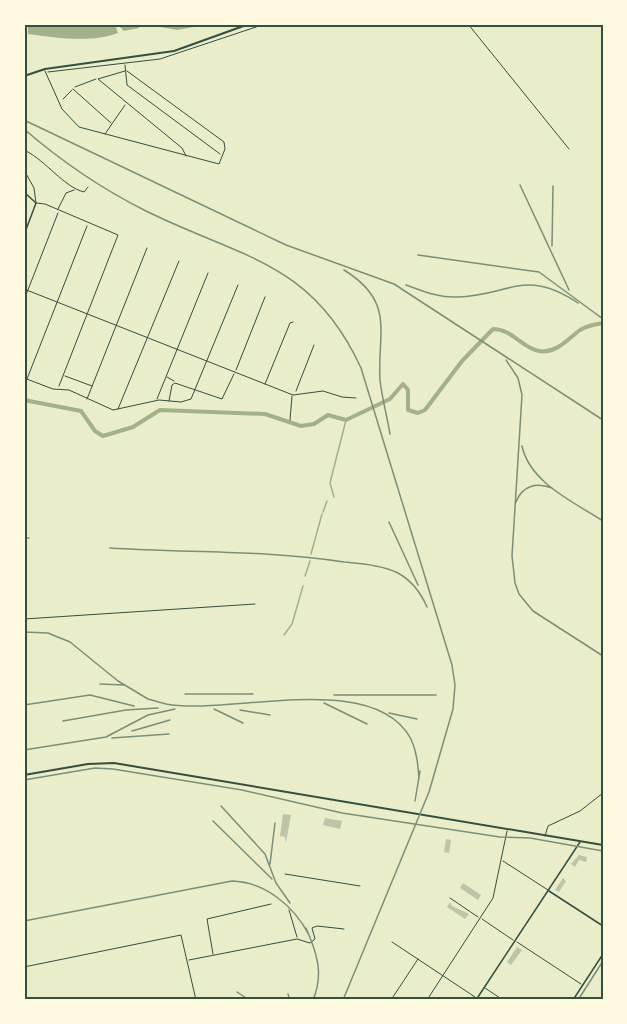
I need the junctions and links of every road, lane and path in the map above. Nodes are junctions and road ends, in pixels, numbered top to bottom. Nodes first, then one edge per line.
1 (249, 24) edge
2 (265, 24) edge
3 (468, 24) edge
4 (155, 55) junction
5 (156, 60) junction
6 (125, 63) junction
7 (45, 71) junction
8 (127, 71) junction
9 (24, 76) edge
10 (98, 80) junction
11 (73, 89) junction
12 (63, 99) dead end
13 (126, 103) junction
14 (111, 123) junction
15 (105, 135) junction
16 (569, 149) dead end
17 (24, 154) edge
18 (221, 155) junction
19 (186, 156) junction
20 (24, 170) edge
21 (88, 187) dead end
22 (74, 189) junction
23 (25, 193) edge
24 (24, 197) edge
25 (36, 203) junction
26 (58, 211) junction
27 (88, 225) junction
28 (24, 235) edge
29 (147, 248) dead end
30 (179, 261) dead end
31 (208, 273) dead end
32 (238, 285) dead end
33 (24, 289) edge
34 (28, 290) junction
35 (265, 297) dead end
36 (24, 300) edge
37 (57, 301) junction
38 (87, 313) junction
39 (293, 322) dead end
40 (117, 325) junction
41 (146, 337) junction
42 (314, 345) dead end
43 (177, 349) junction
44 (206, 360) junction
45 (235, 372) junction
46 (63, 375) junction
47 (165, 376) junction
48 (25, 379) edge
49 (175, 383) junction
50 (265, 384) junction
51 (92, 386) junction
52 (58, 388) junction
53 (195, 389) junction
54 (296, 393) junction
55 (293, 394) junction
56 (356, 398) dead end
57 (87, 399) junction
58 (156, 401) junction
59 (169, 401) junction
60 (117, 410) junction
61 (290, 420) dead end
62 (255, 604) dead end
63 (24, 620) edge
64 (24, 775) edge
65 (603, 793) edge
66 (507, 830) junction
67 (545, 837) junction
68 (580, 842) junction
69 (603, 845) edge
70 (501, 860) junction
71 (285, 874) dead end
72 (360, 886) dead end
73 (548, 890) junction
74 (450, 898) dead end
75 (272, 904) dead end
76 (289, 910) dead end
77 (480, 918) junction
78 (603, 926) edge
79 (344, 929) dead end
80 (297, 939) junction
81 (514, 940) junction
82 (392, 942) dead end
83 (603, 954) edge
84 (214, 956) junction
85 (418, 959) junction
86 (187, 961) junction
87 (24, 968) edge
88 (443, 975) junction
89 (583, 985) junction
90 (484, 987) junction
91 (603, 996) edge
92 (476, 999) edge
93 (196, 1000) edge
94 (391, 1000) edge
95 (427, 1000) edge
96 (503, 1000) edge
97 (573, 1000) edge
98 (600, 1000) edge

1 - 4 main road
2 - 5 street
3 - 16 street
4 - 5 street
4 - 7 main road
5 - 6 street
6 - 7 street
6 - 8 street
7 - 9 main road
7 - 15 street
8 - 10 street
8 - 18 street
8 - 18 street
10 - 11 street
10 - 13 street
11 - 12 street
11 - 14 street
13 - 14 street
13 - 19 street
14 - 15 street
15 - 19 street
17 - 22 street
18 - 19 street
20 - 25 street
21 - 22 street
22 - 26 street
23 - 24 street
23 - 25 street
25 - 26 street
25 - 28 street
26 - 27 street
26 - 34 street
27 - 37 street
27 - 38 street
29 - 40 street
30 - 41 street
31 - 43 street
32 - 44 street
33 - 34 street
34 - 36 street
34 - 37 street
35 - 45 street
37 - 38 street
37 - 48 street
38 - 40 street
38 - 46 street
39 - 50 street
40 - 41 street
40 - 51 street
41 - 43 street
41 - 60 street
42 - 54 street
43 - 44 street
43 - 47 street
44 - 45 street
44 - 53 street
45 - 50 street
45 - 53 street
46 - 51 street
46 - 52 street
47 - 49 street
47 - 58 street
48 - 52 street
49 - 53 street
49 - 59 street
50 - 55 street
51 - 57 street
52 - 57 street
53 - 59 street
54 - 55 street
54 - 56 street
55 - 61 street
57 - 60 street
58 - 59 street
58 - 60 street
62 - 63 street
64 - 66 main road
65 - 67 street
66 - 67 main road
66 - 70 street
67 - 68 main road
68 - 69 main road
68 - 73 street
70 - 73 street
70 - 77 street
71 - 72 street
73 - 78 street
73 - 81 street
74 - 77 street
75 - 84 street
76 - 80 street
77 - 81 street
77 - 88 street
79 - 80 street
80 - 84 street
81 - 89 street
81 - 90 street
82 - 85 street
83 - 89 street
84 - 86 street
85 - 88 street
85 - 94 street
86 - 87 street
86 - 93 street
88 - 92 street
88 - 95 street
89 - 97 street
90 - 92 street
90 - 96 street
91 - 98 street

